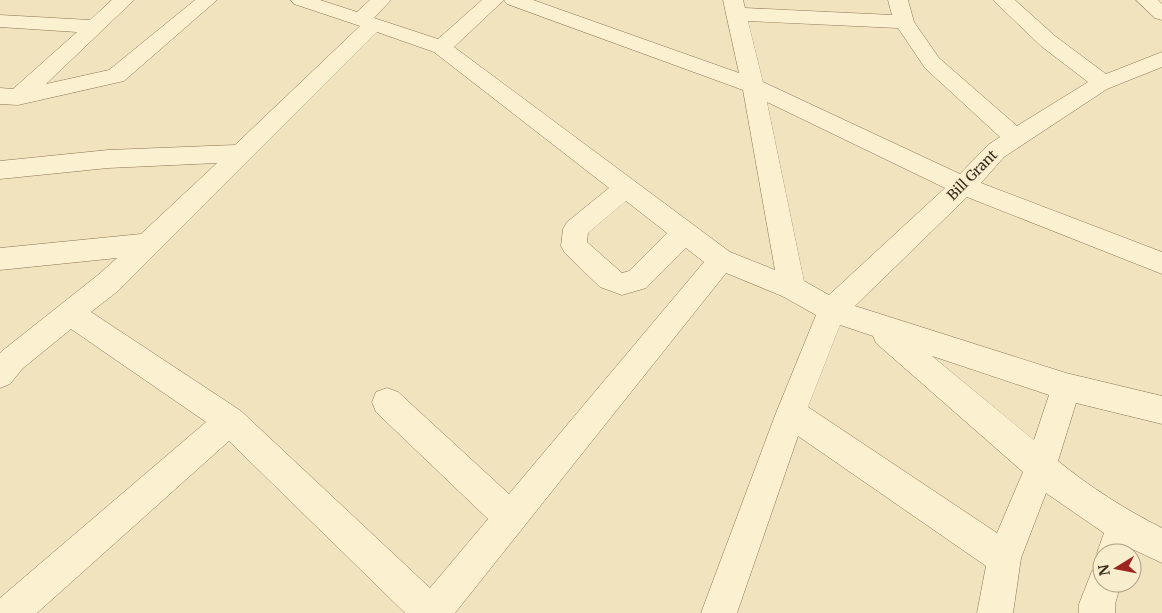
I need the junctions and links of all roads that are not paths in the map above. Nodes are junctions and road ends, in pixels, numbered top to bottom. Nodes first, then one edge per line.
1 (124, 0) edge
2 (207, 0) edge
3 (301, 0) edge
4 (381, 0) edge
5 (494, 0) edge
6 (514, 0) edge
7 (898, 0) edge
8 (1003, 0) edge
9 (1146, 0) edge
10 (735, 7) edge
11 (1162, 14) edge
12 (0, 21) edge
13 (367, 22) junction
14 (904, 22) junction
15 (95, 27) junction
16 (440, 47) junction
17 (1161, 64) edge
18 (1104, 83) junction
19 (753, 86) junction
20 (9, 97) edge
21 (0, 113) edge
22 (1016, 138) junction
23 (241, 153) junction
24 (0, 170) edge
25 (963, 186) junction
26 (626, 188) junction
27 (684, 232) junction
28 (149, 244) junction
29 (0, 259) edge
30 (721, 260) junction
31 (1162, 263) edge
32 (792, 288) junction
33 (832, 310) junction
34 (71, 314) junction
35 (876, 325) junction
36 (4, 366) edge
37 (1066, 386) junction
38 (387, 402) dead end
39 (1162, 410) edge
40 (791, 412) junction
41 (230, 421) junction
42 (1041, 466) junction
43 (510, 518) junction
44 (1119, 540) edge
45 (1162, 546) edge
46 (1004, 558) junction
47 (1101, 593) edge
48 (10, 613) edge
49 (431, 613) edge
50 (719, 613) edge
51 (995, 613) edge
52 (1096, 613) edge

1 - 15 street
2 - 20 street
3 - 13 street
4 - 13 street
5 - 16 street
6 - 19 street
7 - 14 street
8 - 18 street
9 - 11 street
10 - 14 street
10 - 19 street
12 - 15 street
13 - 16 street
13 - 23 street
14 - 22 street
15 - 20 street
16 - 26 street
17 - 18 street, Bill Grant
18 - 22 street, Bill Grant
19 - 25 street
19 - 32 street
20 - 21 street
22 - 25 street, Bill Grant
23 - 24 street
23 - 28 street
25 - 31 street
25 - 33 street, Bill Grant
26 - 27 street
26 - 27 street
27 - 30 street
28 - 29 street
28 - 34 street
30 - 32 street
30 - 43 street
32 - 33 street
33 - 35 street
33 - 40 street
34 - 36 street
34 - 41 street
35 - 37 street
35 - 42 street
37 - 39 street
37 - 42 street
38 - 43 street
40 - 46 street
40 - 50 street
41 - 48 street
41 - 49 street
42 - 44 street
42 - 46 street
43 - 49 street
44 - 45 street
46 - 51 street
47 - 52 street

